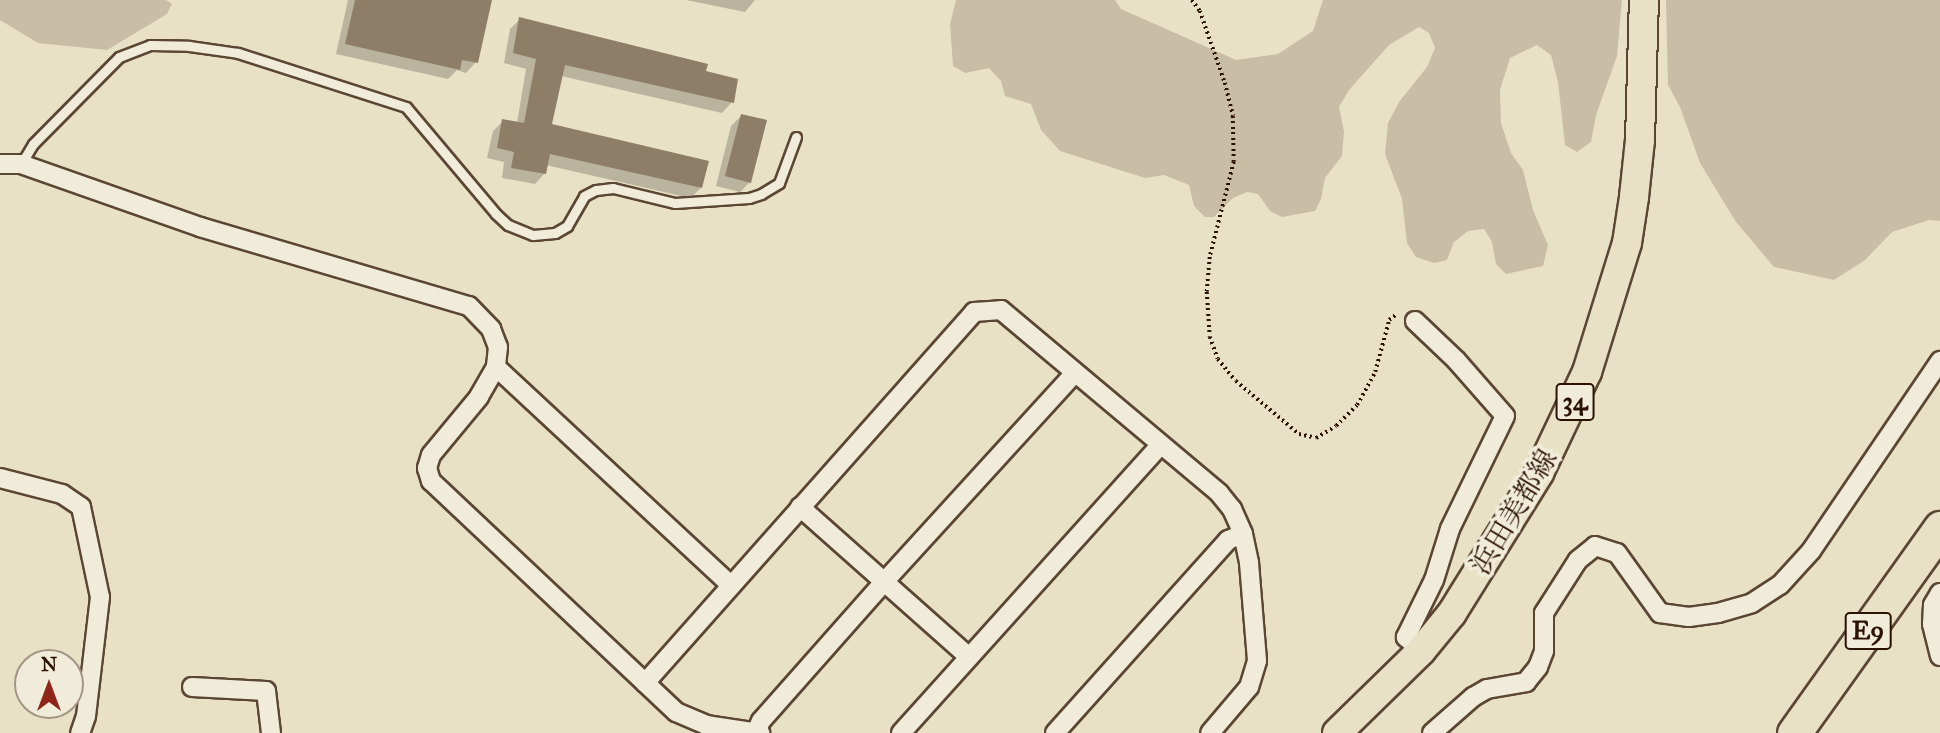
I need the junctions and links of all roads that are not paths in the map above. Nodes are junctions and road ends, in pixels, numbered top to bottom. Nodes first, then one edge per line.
1 (1644, 0) edge
2 (796, 136) dead end
3 (0, 164) edge
4 (21, 164) junction
5 (1415, 321) road end
6 (1940, 361) edge
7 (496, 367) junction
8 (1075, 373) junction
9 (1160, 445) junction
10 (0, 478) edge
11 (800, 508) junction
12 (1940, 528) edge
13 (1243, 534) junction
14 (884, 582) junction
15 (731, 585) junction
16 (1940, 593) edge
17 (1421, 651) junction
18 (1940, 656) edge
19 (969, 657) junction
20 (645, 683) junction
21 (192, 687) dead end
22 (703, 729) edge
23 (80, 733) edge
24 (271, 733) edge
25 (758, 733) edge
26 (901, 733) edge
27 (1055, 733) edge
28 (1210, 733) edge
29 (1337, 733) edge
30 (1432, 733) edge
31 (1794, 733) edge

1 - 17 main road, 浜田美都線 / 34
2 - 4 lane
3 - 4 street
4 - 7 street
5 - 17 street
6 - 30 street
7 - 15 street
7 - 20 street
8 - 9 street
8 - 11 street
8 - 14 street
9 - 13 street
9 - 19 street
10 - 23 street
11 - 14 street
11 - 15 street
12 - 31 highway, E9
13 - 27 street
13 - 28 street
14 - 19 street
14 - 25 street
15 - 20 street
16 - 18 street
17 - 29 main road, 浜田美都線 / 34
19 - 26 street
20 - 22 street
21 - 24 street
22 - 25 street

